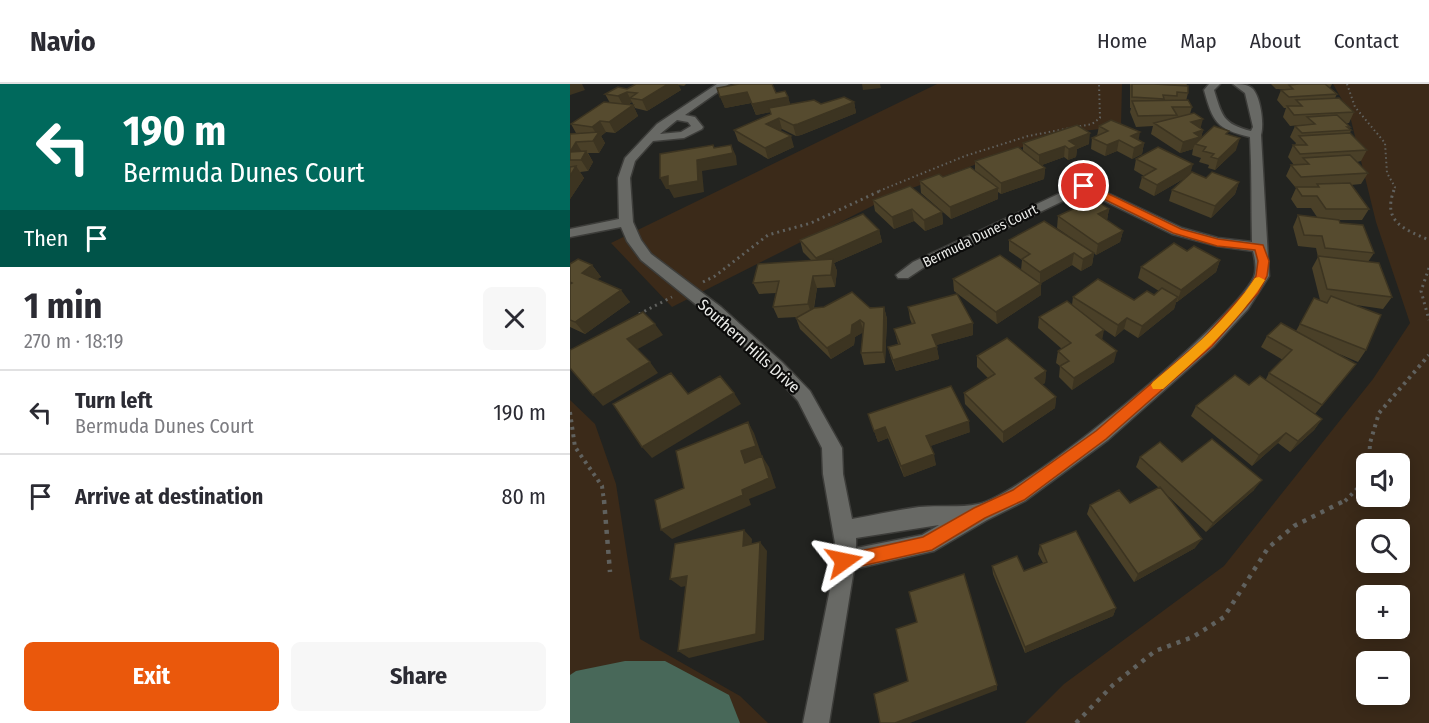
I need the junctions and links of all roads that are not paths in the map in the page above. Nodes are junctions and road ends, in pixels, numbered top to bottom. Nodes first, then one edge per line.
1 (724, 84) edge
2 (1215, 84) edge
3 (1238, 84) edge
4 (675, 117) junction
5 (1255, 135) junction
6 (649, 138) junction
7 (626, 222) junction
8 (570, 233) edge
9 (1259, 247) junction
10 (903, 275) dead end
11 (980, 513) junction
12 (844, 530) junction
13 (844, 561) junction
14 (816, 723) edge

1 - 4 street, Southern Hills Drive
2 - 5 street
3 - 5 street
4 - 6 street, Southern Hills Drive
4 - 6 street
5 - 9 street
6 - 7 street, Southern Hills Drive
7 - 8 street
7 - 12 street, Southern Hills Drive
9 - 10 street, Bermuda Dunes Court
9 - 11 street
11 - 12 street
11 - 13 street
12 - 13 street, Southern Hills Drive
13 - 14 street, Southern Hills Drive

